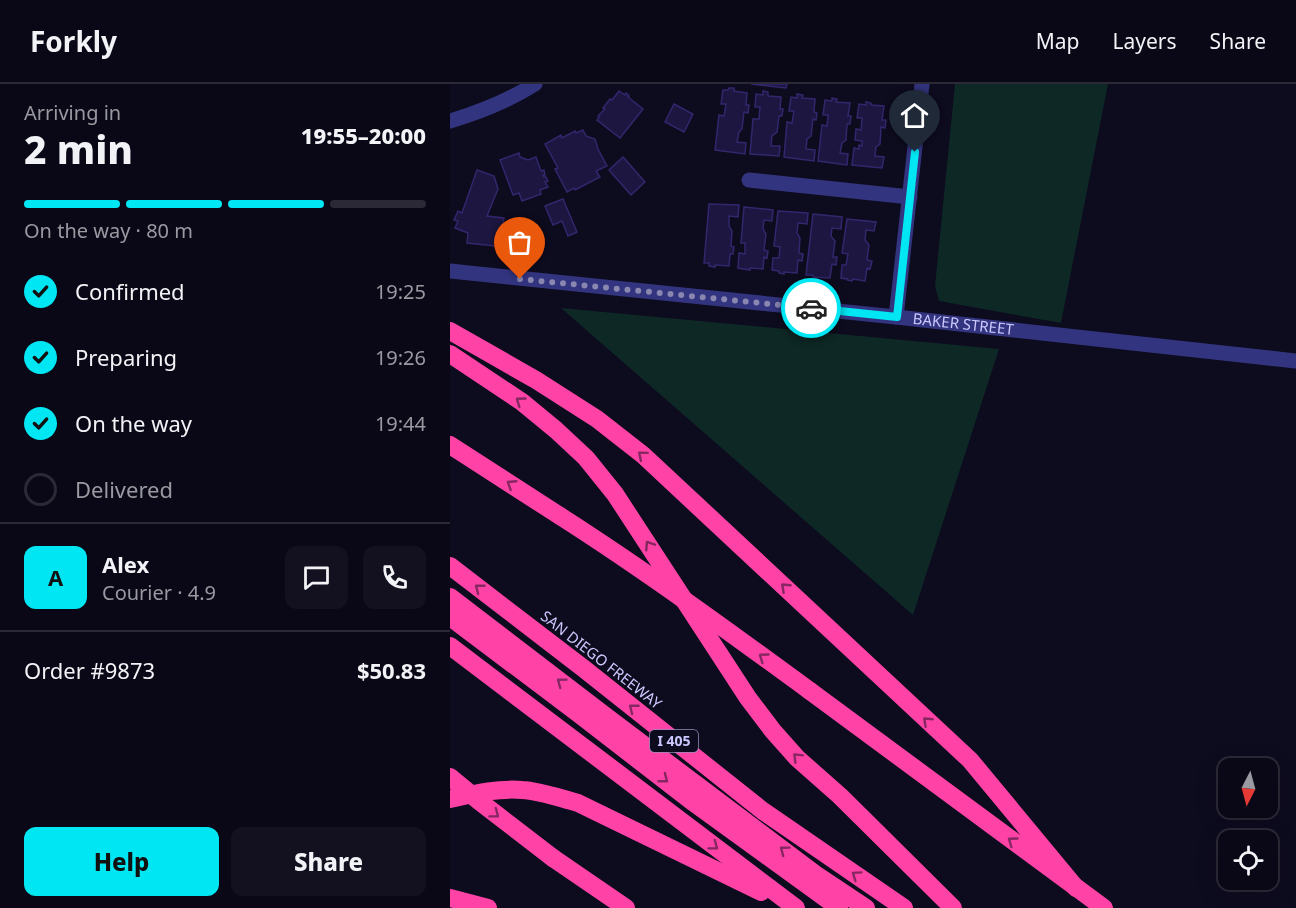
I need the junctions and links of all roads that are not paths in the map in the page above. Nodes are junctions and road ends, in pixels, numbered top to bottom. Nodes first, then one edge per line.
1 (535, 84) edge
2 (922, 84) edge
3 (450, 121) edge
4 (749, 180) dead end
5 (910, 197) junction
6 (450, 272) edge
7 (897, 317) junction
8 (450, 331) edge
9 (450, 354) edge
10 (1296, 361) edge
11 (450, 446) edge
12 (450, 566) edge
13 (450, 597) edge
14 (450, 617) edge
15 (450, 646) edge
16 (450, 777) edge
17 (450, 799) edge
18 (1076, 888) junction
19 (450, 898) edge
20 (488, 908) edge
21 (626, 908) edge
22 (795, 908) edge
23 (839, 908) edge
24 (866, 908) edge
25 (904, 908) edge
26 (953, 908) edge
27 (1104, 908) edge

1 - 3 street
2 - 5 street
4 - 5 street
5 - 7 street
6 - 7 street, BAKER STREET
7 - 10 street, BAKER STREET
18 -> 8 highway
26 -> 9 highway
18 -> 11 highway, bridge
25 -> 12 highway, SAN DIEGO FREEWAY / I 405
24 -> 13 highway
14 -> 23 highway
15 -> 22 highway
16 -> 21 highway, bridge
17 - 22 highway
18 - 27 highway
19 - 20 highway

